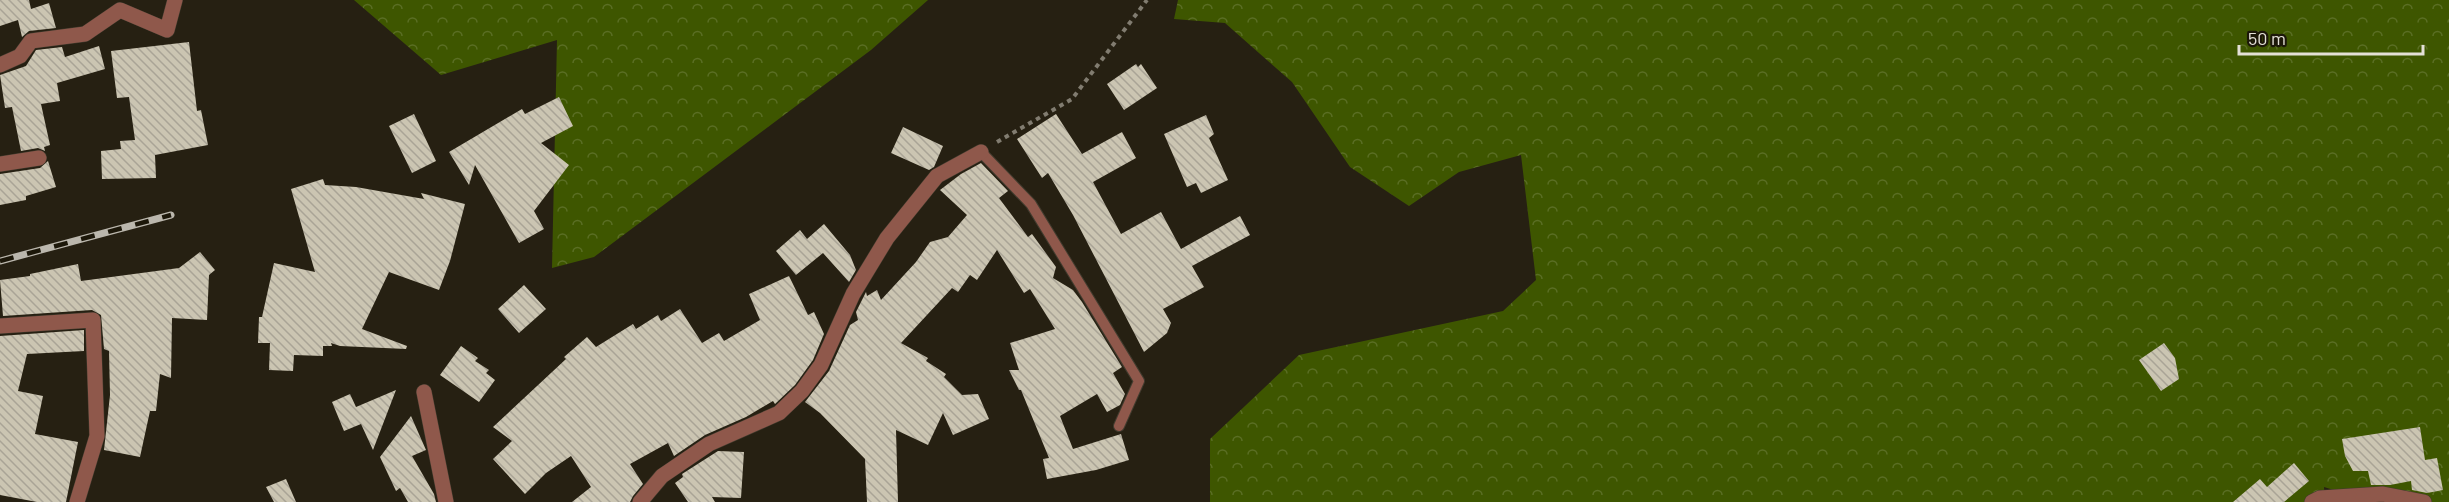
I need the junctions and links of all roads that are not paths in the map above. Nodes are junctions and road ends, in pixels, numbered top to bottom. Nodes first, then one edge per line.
1 (175, 0) edge
2 (0, 65) edge
3 (981, 152) joint
4 (39, 158) dead end
5 (0, 164) edge
6 (0, 327) edge
7 (424, 392) dead end
8 (1119, 426) dead end
9 (77, 502) edge
10 (446, 502) edge
11 (640, 502) edge
12 (2312, 502) edge
13 (2424, 502) edge

1 - 2 street
3 - 8 lane
3 - 11 street
4 - 5 street
6 - 9 street
7 - 10 street
12 - 13 street

